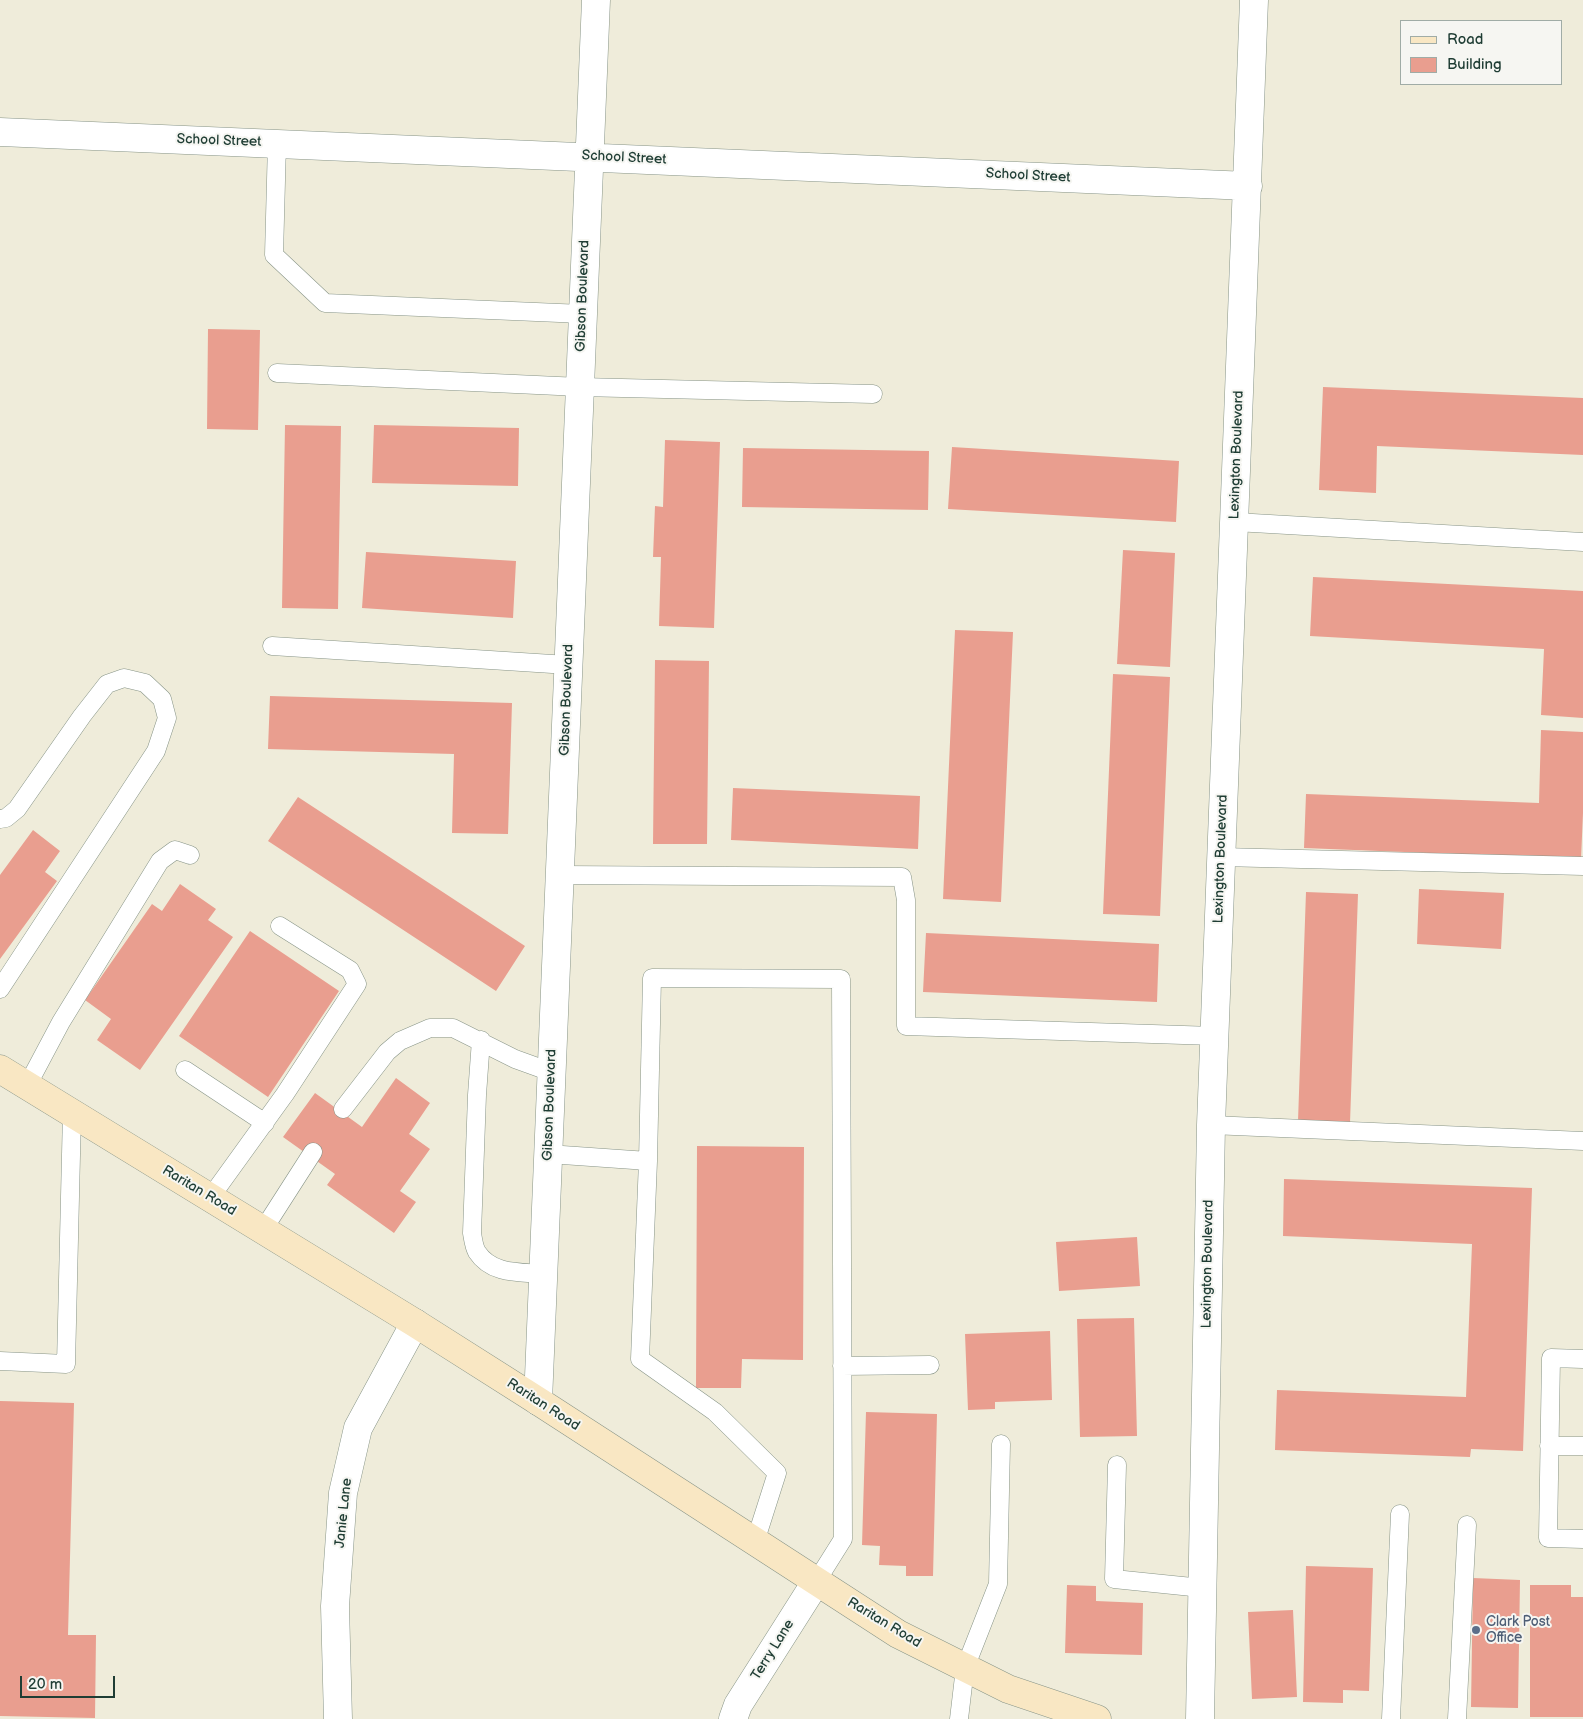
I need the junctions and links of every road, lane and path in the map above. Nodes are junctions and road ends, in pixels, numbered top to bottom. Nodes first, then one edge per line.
1 (596, 0) edge
2 (1254, 0) edge
3 (0, 132) edge
4 (276, 143) junction
5 (589, 157) junction
6 (1248, 186) junction
7 (583, 314) junction
8 (277, 373) dead end
9 (580, 388) junction
10 (873, 394) dead end
11 (1234, 522) junction
12 (1583, 542) edge
13 (272, 646) dead end
14 (568, 665) junction
15 (0, 819) edge
16 (190, 855) dead end
17 (1221, 857) junction
18 (1583, 866) edge
19 (559, 875) junction
20 (280, 926) dead end
21 (0, 989) edge
22 (1214, 1036) junction
23 (481, 1040) junction
24 (0, 1069) edge
25 (186, 1070) dead end
26 (551, 1072) junction
27 (27, 1086) junction
28 (343, 1109) dead end
29 (72, 1113) junction
30 (265, 1123) junction
31 (1211, 1124) junction
32 (1583, 1141) edge
33 (313, 1152) dead end
34 (548, 1154) junction
35 (648, 1161) junction
36 (210, 1198) junction
37 (264, 1230) junction
38 (543, 1274) junction
39 (415, 1323) junction
40 (1583, 1359) edge
41 (0, 1360) edge
42 (930, 1365) dead end
43 (842, 1366) junction
44 (538, 1401) junction
45 (1001, 1444) dead end
46 (1549, 1446) junction
47 (1583, 1446) edge
48 (1117, 1465) dead end
49 (1400, 1514) dead end
50 (1467, 1525) dead end
51 (1583, 1539) edge
52 (755, 1542) junction
53 (816, 1582) junction
54 (1202, 1588) junction
55 (965, 1668) junction
56 (338, 1719) edge
57 (733, 1719) edge
58 (959, 1719) edge
59 (1097, 1719) edge
60 (1200, 1719) edge
61 (1391, 1719) edge
62 (1457, 1719) edge

1 - 5 street, Gibson Boulevard
2 - 6 street, Lexington Boulevard
3 - 4 street, School Street
4 - 5 street, School Street
4 - 7 lane
5 - 6 street, School Street
5 - 7 street, Gibson Boulevard
6 - 11 street, Lexington Boulevard
7 - 9 street, Gibson Boulevard
8 - 9 lane
9 - 10 lane
9 - 14 street, Gibson Boulevard
11 - 12 lane
11 - 17 street, Lexington Boulevard
13 - 14 lane
14 - 19 street, Gibson Boulevard
15 - 21 lane
16 - 27 lane
17 - 18 lane
17 - 22 street, Lexington Boulevard
19 - 22 lane
19 - 26 street, Gibson Boulevard
20 - 30 lane
22 - 31 street, Lexington Boulevard
23 - 26 lane
23 - 28 lane
23 - 38 lane
24 - 27 main road, Raritan Road
25 - 30 lane
26 - 34 street, Gibson Boulevard
27 - 29 main road, Raritan Road
29 - 36 main road, Raritan Road
29 - 41 lane
30 - 36 lane
31 - 32 lane
31 - 54 street, Lexington Boulevard
33 - 37 lane
34 - 35 lane
34 - 38 street, Gibson Boulevard
35 - 43 lane
35 - 52 lane
36 - 37 main road, Raritan Road
37 - 39 main road, Raritan Road
38 - 44 street, Gibson Boulevard
39 - 44 main road, Raritan Road
39 - 56 street, Janie Lane
40 - 46 lane
42 - 43 lane
43 - 53 lane
44 - 52 main road, Raritan Road
45 - 55 lane
46 - 47 lane
46 - 51 lane
48 - 54 lane
49 - 61 lane
50 - 62 lane
52 - 53 main road, Raritan Road
53 - 55 main road, Raritan Road
53 - 57 street, Terry Lane
54 - 60 street, Lexington Boulevard
55 - 58 lane
55 - 59 main road, Raritan Road

